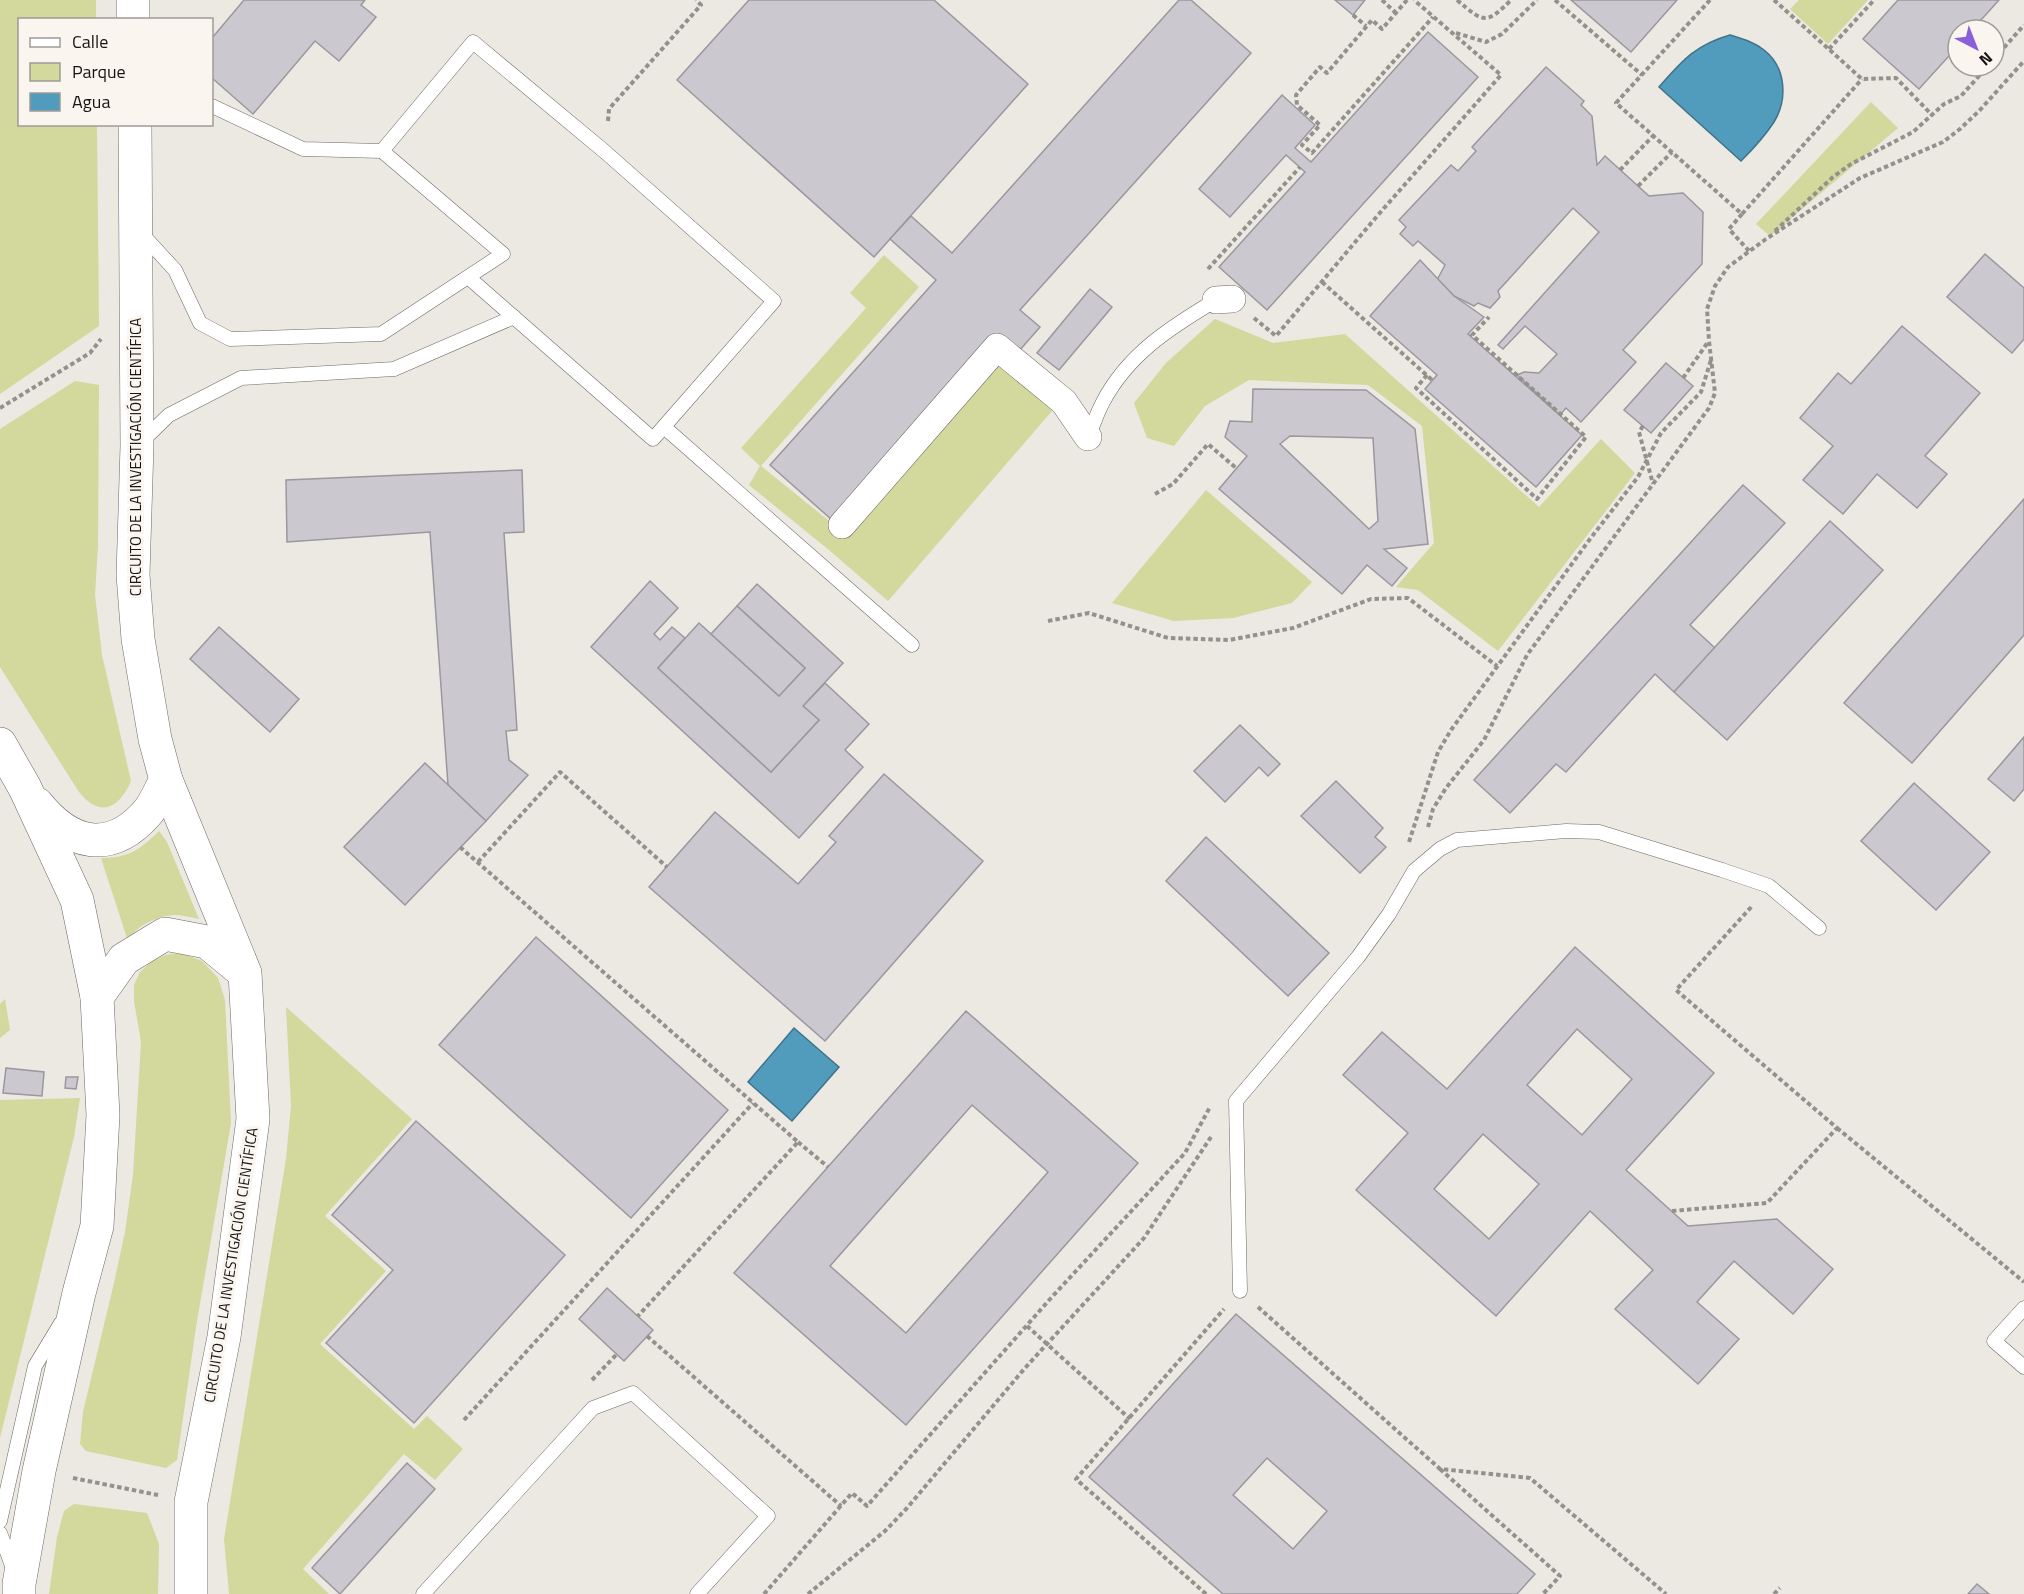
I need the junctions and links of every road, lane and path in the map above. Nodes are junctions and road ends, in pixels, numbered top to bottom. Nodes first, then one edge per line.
1 (134, 0) edge
2 (696, 0) edge
3 (1382, 0) edge
4 (1407, 0) edge
5 (1414, 0) edge
6 (1457, 0) edge
7 (1511, 0) edge
8 (1537, 0) edge
9 (1555, 0) edge
10 (1710, 0) edge
11 (1774, 0) edge
12 (1874, 0) edge
13 (1396, 13) junction
14 (1353, 15) dead end
15 (1433, 17) junction
16 (134, 18) edge
17 (2024, 25) edge
18 (1366, 26) junction
19 (1452, 32) junction
20 (2006, 45) edge
21 (1829, 49) junction
22 (2024, 61) edge
23 (1898, 71) dead end
24 (1642, 75) junction
25 (1896, 78) junction
26 (1977, 78) edge
27 (1862, 79) junction
28 (213, 106) edge
29 (1932, 115) junction
30 (135, 126) edge
31 (1654, 135) junction
32 (382, 151) junction
33 (604, 151) junction
34 (1672, 152) junction
35 (1312, 153) junction
36 (1307, 158) dead end
37 (1300, 167) dead end
38 (1620, 170) dead end
39 (1638, 186) dead end
40 (1742, 214) junction
41 (136, 227) junction
42 (1766, 239) junction
43 (1749, 251) junction
44 (468, 277) junction
45 (1322, 282) junction
46 (1224, 299) junction
47 (514, 317) junction
48 (1489, 317) dead end
49 (105, 334) dead end
50 (1709, 341) junction
51 (1711, 360) junction
52 (1427, 375) junction
53 (1683, 378) dead end
54 (1432, 380) dead end
55 (0, 408) edge
56 (1643, 426) dead end
57 (663, 427) junction
58 (1088, 437) joint
59 (137, 446) junction
60 (1646, 461) junction
61 (1236, 468) dead end
62 (1653, 484) junction
63 (1155, 494) dead end
64 (842, 525) dead end
65 (1048, 621) dead end
66 (912, 645) dead end
67 (1497, 666) junction
68 (0, 744) edge
69 (166, 780) junction
70 (25, 788) junction
71 (460, 847) dead end
72 (1405, 853) dead end
73 (478, 862) junction
74 (667, 867) dead end
75 (1414, 871) junction
76 (1769, 886) junction
77 (1819, 928) dead end
78 (245, 973) junction
79 (97, 998) junction
80 (1215, 1098) dead end
81 (753, 1103) junction
82 (1837, 1128) junction
83 (1217, 1129) dead end
84 (798, 1142) junction
85 (828, 1167) dead end
86 (1672, 1211) dead end
87 (2024, 1282) edge
88 (1240, 1291) junction
89 (79, 1293) junction
90 (2024, 1308) edge
91 (638, 1317) dead end
92 (1027, 1326) junction
93 (647, 1336) dead end
94 (1047, 1344) junction
95 (2024, 1367) edge
96 (1130, 1419) junction
97 (464, 1420) dead end
98 (1440, 1470) junction
99 (73, 1478) dead end
100 (191, 1502) junction
101 (841, 1506) junction
102 (0, 1521) edge
103 (0, 1533) edge
104 (1780, 1588) dead end
105 (19, 1589) edge
106 (190, 1594) edge
107 (423, 1594) edge
108 (697, 1594) edge
109 (764, 1594) edge
110 (808, 1594) edge
111 (1206, 1594) edge
112 (1543, 1594) edge
113 (1666, 1594) edge
114 (1774, 1594) edge

1 - 16 street
2 - 33 path
3 - 13 path
4 - 13 path
5 - 15 path
6 - 7 path
8 - 19 path
9 - 24 path
10 - 24 path
11 - 21 path
12 - 21 path
13 - 18 path
14 - 18 path
15 - 19 path
15 - 35 path
17 - 20 path
18 - 35 path
19 - 45 path
21 - 27 path
22 - 42 path
23 - 25 path
24 - 31 path
25 - 27 path
25 - 29 path
26 - 29 path
27 - 40 path
28 - 32 lane
29 - 42 path
30 - 41 street, CIRCUITO DE LA INVESTIGACIÓN CIENTÍFICA
31 - 34 path
31 - 38 path
32 - 33 lane
32 - 44 lane
33 - 57 lane
34 - 39 path
34 - 40 path
35 - 36 path
37 - 46 path
40 - 43 path
41 - 44 lane
41 - 59 street, CIRCUITO DE LA INVESTIGACIÓN CIENTÍFICA
42 - 43 path
43 - 50 path
44 - 47 lane
45 - 46 path
45 - 52 path
46 - 58 lane
47 - 57 lane
47 - 59 lane
48 - 52 path
49 - 55 path
50 - 51 path
50 - 53 path
51 - 60 path
51 - 62 path
52 - 54 path
56 - 60 path
57 - 66 lane
58 - 64 street
59 - 69 street, CIRCUITO DE LA INVESTIGACIÓN CIENTÍFICA
60 - 62 path
60 - 67 path
61 - 63 path
62 - 75 path
65 - 67 path
67 - 72 path
68 - 70 street
69 - 70 street
69 - 78 street, CIRCUITO DE LA INVESTIGACIÓN CIENTÍFICA
70 - 79 street
71 - 73 path
73 - 74 path
73 - 81 path
75 - 76 lane
75 - 88 lane
76 - 77 lane
76 - 82 path
78 - 79 street
78 - 100 street, CIRCUITO DE LA INVESTIGACIÓN CIENTÍFICA
79 - 89 street
80 - 92 path
81 - 84 path
81 - 97 path
82 - 86 path
82 - 87 path
83 - 94 path
84 - 85 path
84 - 91 path
88 - 96 path
88 - 98 path
89 - 102 lane
89 - 105 street
90 - 95 lane
92 - 94 path
92 - 101 path
93 - 101 path
94 - 96 path
94 - 110 path
96 - 111 path
98 - 112 path
98 - 113 path
99 - 100 path
100 - 106 street, CIRCUITO DE LA INVESTIGACIÓN CIENTÍFICA
101 - 109 path
103 - 105 lane
104 - 114 path
107 - 108 lane

